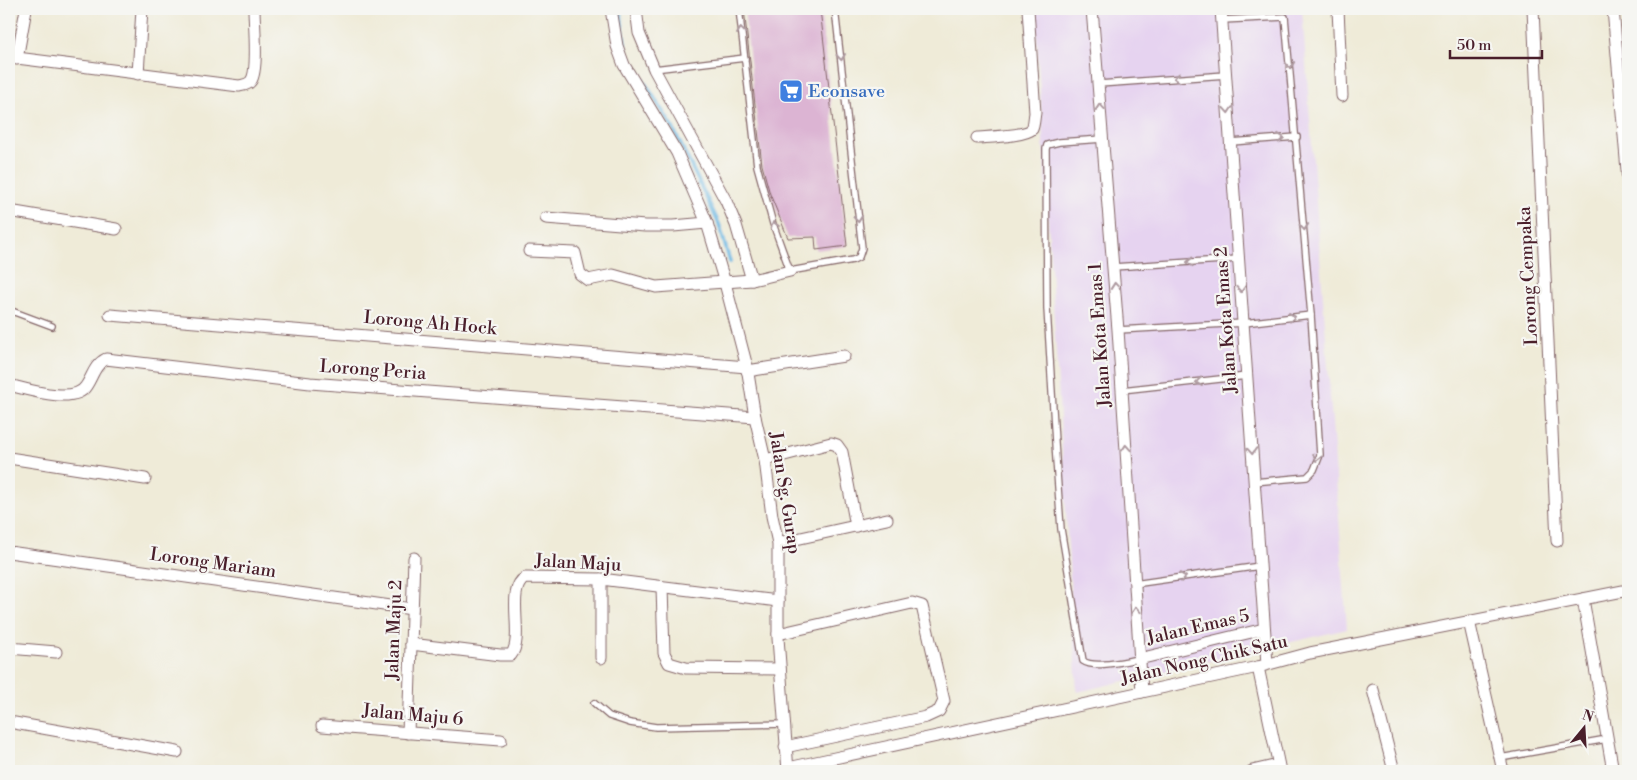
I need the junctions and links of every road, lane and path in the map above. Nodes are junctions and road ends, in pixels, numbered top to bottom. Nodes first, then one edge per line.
1 (26, 9) edge
2 (142, 9) edge
3 (254, 9) edge
4 (611, 9) edge
5 (636, 9) edge
6 (739, 9) edge
7 (835, 9) edge
8 (1028, 9) edge
9 (1092, 9) edge
10 (1338, 9) edge
11 (1533, 9) edge
12 (1612, 9) edge
13 (1222, 14) edge
14 (13, 58) edge
15 (744, 58) junction
16 (654, 69) junction
17 (138, 74) junction
18 (1226, 75) junction
19 (1098, 84) junction
20 (1342, 96) dead end
21 (1297, 137) junction
22 (977, 138) dead end
23 (1103, 139) junction
24 (1231, 142) junction
25 (1628, 182) edge
26 (9, 211) edge
27 (546, 218) dead end
28 (707, 222) junction
29 (116, 229) dead end
30 (529, 251) dead end
31 (1239, 259) junction
32 (1113, 267) junction
33 (790, 271) junction
34 (752, 280) junction
35 (725, 283) junction
36 (9, 310) edge
37 (110, 314) dead end
38 (1311, 315) junction
39 (1244, 323) junction
40 (52, 326) dead end
41 (1118, 330) junction
42 (844, 356) dead end
43 (747, 369) junction
44 (1247, 376) junction
45 (9, 385) edge
46 (1122, 390) junction
47 (754, 417) junction
48 (9, 458) edge
49 (765, 460) junction
50 (145, 479) dead end
51 (1254, 482) junction
52 (887, 519) dead end
53 (856, 526) junction
54 (1557, 541) dead end
55 (778, 544) junction
56 (9, 552) edge
57 (414, 558) dead end
58 (1260, 566) junction
59 (601, 579) junction
60 (1134, 584) junction
61 (662, 587) junction
62 (1628, 590) edge
63 (1583, 599) junction
64 (778, 601) junction
65 (412, 609) junction
66 (1469, 621) junction
67 (1264, 629) junction
68 (778, 634) junction
69 (411, 644) junction
70 (9, 648) edge
71 (56, 652) dead end
72 (601, 658) dead end
73 (1139, 659) junction
74 (1262, 665) junction
75 (780, 669) junction
76 (1374, 690) dead end
77 (1142, 692) junction
78 (594, 703) dead end
79 (9, 722) edge
80 (784, 724) junction
81 (322, 726) dead end
82 (408, 733) junction
83 (1607, 738) junction
84 (501, 740) dead end
85 (786, 747) junction
86 (177, 752) dead end
87 (1500, 758) junction
88 (1279, 768) edge
89 (788, 770) edge
90 (1252, 771) edge
91 (1394, 771) edge
92 (1502, 771) edge
93 (1613, 771) edge

1 - 14 street
2 - 17 street
3 - 17 street
4 - 28 street, Jalan Sg. Gurap
5 - 16 street
15 -> 6 lane
7 -> 33 lane
8 - 22 street
9 - 19 street, Jalan Kota Emas 1
10 - 20 street
11 - 54 street, Lorong Cempaka
12 - 25 street
13 - 18 street, Jalan Kota Emas 2
13 -> 21 lane
14 - 17 street
15 - 16 lane
33 -> 15 lane
16 - 34 street
18 -> 19 lane
18 -> 24 street, Jalan Kota Emas 2
23 -> 19 street, Jalan Kota Emas 1
24 -> 21 lane
21 -> 38 lane
23 - 32 street, Jalan Kota Emas 1
23 - 73 lane
24 - 31 street, Jalan Kota Emas 2
26 - 29 street
27 - 28 street
28 - 35 street, Jalan Sg. Gurap
30 - 35 street
31 -> 32 lane
31 -> 39 street, Jalan Kota Emas 2
41 -> 32 street, Jalan Kota Emas 1
33 - 34 street
34 - 35 street
35 - 43 street, Jalan Sg. Gurap
36 - 40 lane
37 - 43 street, Lorong Ah Hock
39 -> 38 lane
38 -> 51 lane
39 - 41 lane
39 - 44 street, Jalan Kota Emas 2
41 - 46 street, Jalan Kota Emas 1
42 - 43 street, Lorong Ah Hock
43 - 47 street, Jalan Sg. Gurap
44 -> 46 lane
44 -> 51 street, Jalan Kota Emas 2
45 - 47 street, Lorong Peria
60 -> 46 street, Jalan Kota Emas 1
47 - 49 street, Jalan Sg. Gurap
48 - 50 street
49 - 53 street
49 - 55 street, Jalan Sg. Gurap
51 - 58 street, Jalan Kota Emas 2
52 - 53 street
53 - 55 street
55 - 64 street, Jalan Sg. Gurap
56 - 65 street, Lorong Mariam
57 - 65 street, Jalan Maju 2
60 -> 58 lane
58 - 67 street, Jalan Kota Emas 2
59 - 61 street, Jalan Maju
59 - 69 street, Jalan Maju
59 - 72 street
73 -> 60 street, Jalan Kota Emas 1
61 - 64 street, Jalan Maju
61 - 75 street
62 - 63 street, Jalan Nong Chik Satu
63 - 66 street, Jalan Nong Chik Satu
63 - 83 street
64 - 68 street, Jalan Sg. Gurap
65 - 69 street, Jalan Maju 2
66 - 74 street, Jalan Nong Chik Satu
66 - 87 street
67 - 73 street, Jalan Emas 5
67 - 74 street, Jalan Kota Emas 2
68 - 75 street, Jalan Sg. Gurap
68 - 85 street
69 - 82 street, Jalan Maju 2
70 - 71 street
73 - 77 street, Jalan Kota Emas 1
74 - 77 street, Jalan Nong Chik Satu
74 - 88 street, Jalan Kota Emas 2
75 - 80 street, Jalan Sg. Gurap
76 - 91 street
77 - 89 street, Jalan Nong Chik Satu
78 - 80 lane
79 - 86 street
80 - 85 street, Jalan Sg. Gurap
81 - 82 street, Jalan Maju 6
82 - 84 street, Jalan Maju 6
83 - 87 lane
83 - 93 street
85 - 89 street, Jalan Sg. Gurap
87 - 92 street
88 - 90 street

